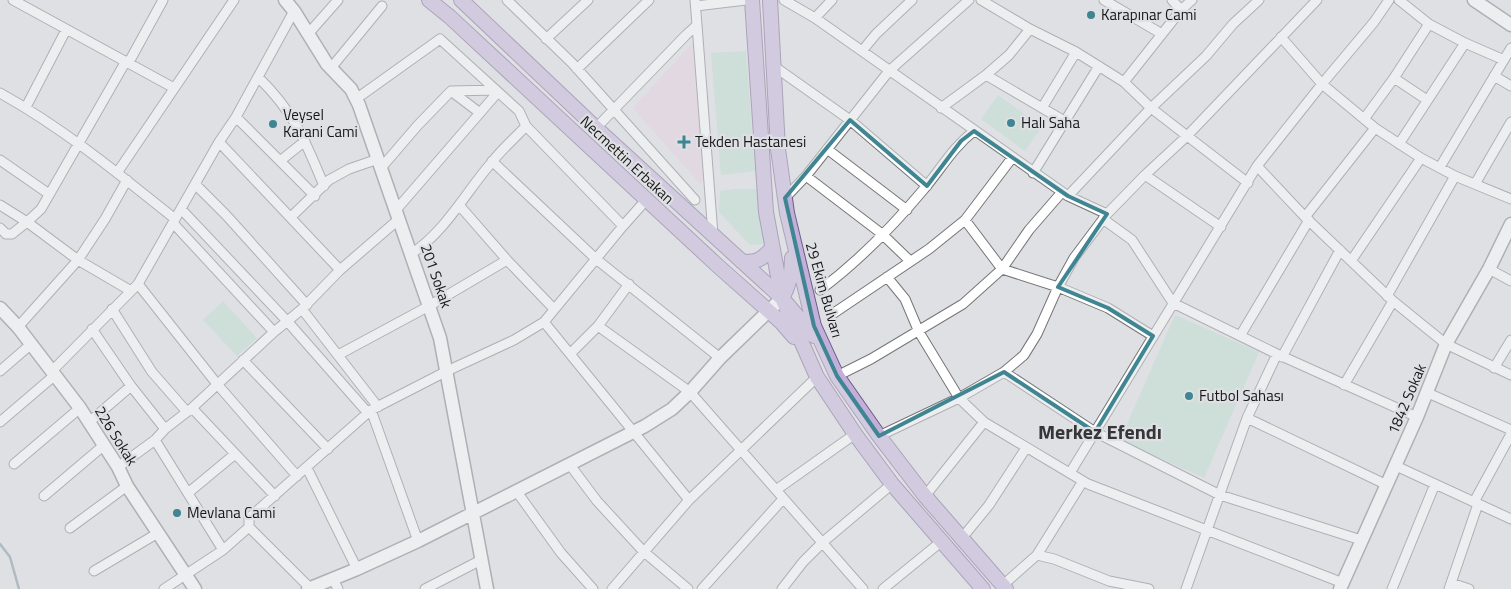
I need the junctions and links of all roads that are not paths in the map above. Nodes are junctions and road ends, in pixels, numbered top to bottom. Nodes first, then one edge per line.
1 (13, 0) edge
2 (161, 0) edge
3 (234, 0) edge
4 (285, 0) edge
5 (338, 0) edge
6 (430, 0) edge
7 (461, 0) edge
8 (507, 0) edge
9 (588, 0) edge
10 (649, 0) edge
11 (746, 0) edge
12 (752, 0) edge
13 (770, 0) edge
14 (784, 0) edge
15 (832, 0) edge
16 (912, 0) edge
17 (969, 0) edge
18 (981, 0) edge
19 (1104, 0) edge
20 (1172, 0) edge
21 (1192, 0) edge
22 (1259, 0) edge
23 (1317, 0) edge
24 (1389, 0) edge
25 (1399, 0) edge
26 (1476, 1) edge
27 (696, 3) edge
28 (382, 6) dead end
29 (1181, 10) junction
30 (294, 11) junction
31 (815, 18) junction
32 (1429, 24) junction
33 (697, 25) junction
34 (1511, 25) edge
35 (1030, 29) junction
36 (66, 30) junction
37 (308, 34) junction
38 (1162, 34) junction
39 (1281, 37) junction
40 (546, 39) junction
41 (1465, 43) junction
42 (1511, 48) edge
43 (862, 51) junction
44 (1076, 52) junction
45 (1504, 60) junction
46 (127, 61) junction
47 (1098, 66) junction
48 (775, 67) junction
49 (330, 68) junction
50 (577, 69) junction
51 (889, 71) junction
52 (986, 75) junction
53 (1494, 76) junction
54 (258, 77) junction
55 (1394, 78) junction
56 (1124, 82) junction
57 (1322, 84) junction
58 (1511, 86) edge
59 (174, 88) junction
60 (451, 91) junction
61 (497, 91) junction
62 (0, 93) edge
63 (356, 99) junction
64 (1427, 100) junction
65 (26, 108) junction
66 (941, 108) junction
67 (1042, 108) junction
68 (1150, 108) junction
69 (614, 110) junction
70 (480, 113) junction
71 (236, 116) junction
72 (1364, 119) junction
73 (850, 120) junction
74 (1066, 122) junction
75 (1511, 122) edge
76 (526, 126) junction
77 (596, 128) junction
78 (1375, 128) junction
79 (974, 131) junction
80 (1187, 136) junction
81 (305, 141) junction
82 (219, 142) junction
83 (1398, 144) junction
84 (78, 145) junction
85 (827, 149) junction
86 (1012, 158) junction
87 (1421, 158) junction
88 (0, 160) edge
89 (280, 161) junction
90 (492, 161) junction
91 (380, 164) junction
92 (1257, 166) junction
93 (1440, 167) junction
94 (117, 172) junction
95 (1034, 173) junction
96 (1144, 175) junction
97 (806, 176) junction
98 (1455, 176) junction
99 (127, 180) junction
100 (1248, 183) junction
101 (1475, 184) junction
102 (196, 185) junction
103 (324, 186) junction
104 (927, 186) junction
105 (49, 194) junction
106 (1065, 194) junction
107 (315, 196) junction
108 (785, 198) junction
109 (1511, 199) edge
110 (646, 200) junction
111 (695, 200) dead end
112 (0, 205) edge
113 (459, 205) junction
114 (181, 209) junction
115 (907, 210) junction
116 (398, 215) junction
117 (291, 216) junction
118 (1106, 216) junction
119 (1307, 218) junction
120 (965, 220) junction
121 (174, 221) junction
122 (27, 222) junction
123 (1511, 224) edge
124 (623, 226) junction
125 (1221, 227) junction
126 (0, 228) edge
127 (791, 233) junction
128 (882, 234) junction
129 (713, 235) junction
130 (772, 248) junction
131 (1340, 250) junction
132 (411, 254) junction
133 (596, 259) junction
134 (78, 260) junction
135 (507, 260) junction
136 (741, 261) junction
137 (1351, 261) junction
138 (910, 262) junction
139 (1002, 269) junction
140 (1489, 269) junction
141 (340, 270) junction
142 (887, 277) junction
143 (1511, 281) edge
144 (629, 284) junction
145 (135, 287) junction
146 (1058, 287) junction
147 (820, 290) dead end
148 (782, 298) junction
149 (1390, 298) junction
150 (1173, 303) junction
151 (429, 306) junction
152 (305, 307) junction
153 (112, 309) junction
154 (554, 309) junction
155 (1, 311) edge
156 (768, 311) junction
157 (831, 315) dead end
158 (287, 321) junction
159 (544, 322) junction
160 (598, 326) junction
161 (18, 327) junction
162 (92, 329) junction
163 (274, 332) junction
164 (919, 332) junction
165 (1153, 336) junction
166 (1240, 336) junction
167 (1511, 340) edge
168 (1446, 344) junction
169 (30, 345) junction
170 (802, 346) junction
171 (570, 354) junction
172 (338, 355) junction
173 (1279, 356) junction
174 (720, 358) junction
175 (244, 360) junction
176 (830, 362) junction
177 (1494, 368) junction
178 (447, 371) junction
179 (0, 372) edge
180 (1004, 372) junction
181 (53, 373) junction
182 (1511, 375) edge
183 (837, 376) junction
184 (817, 377) junction
185 (218, 384) junction
186 (1344, 385) junction
187 (131, 386) junction
188 (690, 392) junction
189 (1428, 393) junction
190 (959, 398) junction
191 (80, 408) junction
192 (189, 410) junction
193 (372, 410) junction
194 (1247, 418) junction
195 (1417, 418) junction
196 (0, 422) edge
197 (984, 422) junction
198 (88, 423) junction
199 (166, 429) junction
200 (1095, 432) junction
201 (1511, 432) edge
202 (633, 433) junction
203 (855, 434) junction
204 (879, 436) junction
205 (155, 440) junction
206 (1509, 444) edge
207 (104, 446) junction
208 (1026, 448) junction
209 (328, 449) junction
210 (741, 451) junction
211 (235, 454) junction
212 (14, 464) dead end
213 (570, 465) junction
214 (1396, 466) junction
215 (118, 467) junction
216 (307, 468) junction
217 (1070, 473) junction
218 (297, 476) junction
219 (1083, 481) junction
220 (892, 484) junction
221 (1435, 484) junction
222 (1387, 485) junction
223 (127, 486) junction
224 (776, 490) junction
225 (517, 492) junction
226 (188, 493) junction
227 (1220, 494) junction
228 (44, 496) dead end
229 (275, 496) junction
230 (925, 496) junction
231 (783, 498) junction
232 (688, 500) junction
233 (1476, 503) junction
234 (472, 513) junction
235 (1511, 519) edge
236 (249, 527) junction
237 (70, 528) dead end
238 (1206, 530) junction
239 (158, 533) junction
240 (962, 538) junction
241 (1361, 540) junction
242 (418, 541) junction
243 (942, 541) junction
244 (823, 542) junction
245 (223, 550) junction
246 (643, 551) junction
247 (1037, 555) junction
248 (481, 560) junction
249 (357, 569) junction
250 (94, 571) dead end
251 (186, 576) junction
252 (336, 584) edge
253 (1341, 586) edge
254 (1450, 586) edge
255 (1005, 587) edge
256 (164, 589) edge
257 (195, 589) edge
258 (309, 589) edge
259 (425, 589) edge
260 (487, 589) edge
261 (593, 589) edge
262 (612, 589) edge
263 (688, 589) edge
264 (702, 589) edge
265 (782, 589) edge
266 (863, 589) edge
267 (882, 589) edge
268 (983, 589) edge
269 (1149, 589) edge
270 (1186, 589) edge
271 (1392, 589) edge
272 (1469, 589) edge

1 - 36 street
2 - 46 street
3 - 59 street
4 - 30 street, 201 Sokak
5 - 37 street
6 - 110 main road, Necmettin Erbakan
7 - 77 main road, Necmettin Erbakan
8 - 40 street
9 - 40 street
10 - 50 street
11 - 27 street
12 - 130 main road
13 - 48 main road, 29 Ekim Bulvarı
14 - 31 street
15 - 31 street
16 - 43 street
17 - 51 street
18 - 35 street
19 - 38 street
20 - 29 street
21 - 29 street
22 - 68 street
23 - 39 street
24 - 57 street
25 - 32 street
26 - 34 street
27 - 33 street
28 - 49 street
29 - 38 street
30 - 37 street, 201 Sokak
30 - 54 street
31 - 43 street
32 - 41 street
32 - 55 street
33 - 69 street
33 - 129 street
35 - 44 street
35 - 52 street
36 - 46 street
36 - 65 street
37 - 49 street, 201 Sokak
38 - 56 street
39 - 57 street
39 - 80 street
40 - 50 street
41 - 45 street
41 - 64 street
42 - 45 street
43 - 51 street
44 - 47 street
44 - 67 street
45 - 53 street
46 - 59 street
46 - 84 street
47 - 56 street
47 - 74 street
48 - 73 street
48 - 108 main road, 29 Ekim Bulvarı
49 - 63 street, 201 Sokak
50 - 69 street
51 - 66 street
51 - 73 street
52 - 66 street
52 - 67 street
53 - 58 street
53 - 93 street
54 - 71 street
54 - 81 street
55 - 64 street
55 - 72 street
56 - 68 street
57 - 72 street
57 - 92 street
59 - 94 street
60 - 61 street
60 - 70 street
60 - 91 street
61 - 63 street
61 - 70 street
61 - 76 street
62 - 65 street
63 - 91 street, 201 Sokak
64 - 83 street
65 - 84 street
66 - 79 street
67 - 74 street
68 - 80 street
68 - 106 street
69 - 77 street
69 - 111 street
70 - 116 street
71 - 82 street
71 - 89 street
72 - 78 street
73 - 85 street
73 - 104 street
74 - 95 street
75 - 101 street
76 - 90 street
76 - 124 street
77 - 129 main road, Necmettin Erbakan
78 - 83 street
78 - 119 street
79 - 86 street
79 - 104 street
80 - 96 street
80 - 100 street
81 - 89 street
81 - 103 street
82 - 102 street
82 - 117 street
83 - 87 street
84 - 94 street
84 - 105 street
85 - 97 street
85 - 115 street
86 - 95 street
86 - 120 street
87 - 93 street
87 - 137 street
88 - 105 street
89 - 107 street
90 - 113 street
90 - 133 street
91 - 103 street
91 - 116 street, 201 Sokak
92 - 100 street
92 - 119 street
93 - 98 street
94 - 99 street
95 - 106 street
96 - 118 street
96 - 125 street
97 - 108 street
97 - 128 street
98 - 101 street
98 - 149 street
99 - 121 street
99 - 134 street
100 - 125 street
101 - 109 street
102 - 114 street
102 - 152 street
103 - 107 street
104 - 115 street
105 - 122 street
106 - 118 street
106 - 139 street
107 - 117 street
108 - 127 main road, 29 Ekim Bulvarı
110 - 124 street
110 - 156 main road, Necmettin Erbakan
112 - 122 street
113 - 132 street
113 - 135 street
114 - 121 street
114 - 158 street
115 - 128 street
116 - 132 street, 201 Sokak
116 - 141 street
117 - 141 street
118 - 146 street
118 - 150 street
119 - 131 street
119 - 166 street
120 - 138 street
120 - 139 street
121 - 145 street
121 - 163 street
122 - 126 street
122 - 134 street
123 - 140 street, 1842 Sokak
124 - 133 street
125 - 150 street
127 - 148 main road
127 - 176 main road, 29 Ekim Bulvarı
128 - 138 street
128 - 147 street
129 - 136 main road, Necmettin Erbakan
130 - 136 main road
130 - 148 main road
131 - 137 street
131 - 173 street
132 - 151 street, 201 Sokak
133 - 144 street
133 - 154 street
134 - 145 street
134 - 161 street
135 - 151 street
135 - 154 street
136 - 148 main road, Necmettin Erbakan
137 - 149 street
138 - 142 street
139 - 146 street
139 - 164 street
140 - 143 street
140 - 168 street, 1842 Sokak
141 - 152 street
142 - 157 street
142 - 164 street
144 - 160 street
144 - 174 street
145 - 153 street
145 - 185 street
146 - 165 street
146 - 180 street
148 - 156 street
148 - 170 main road
148 - 176 main road, Necmettin Erbakan
149 - 168 street
149 - 186 street
150 - 165 street
150 - 166 street
151 - 172 street
151 - 178 street, 201 Sokak
152 - 158 street
152 - 172 street
153 - 162 street
153 - 192 street
154 - 159 street
155 - 161 street, 226 Sokak
156 - 170 main road, Necmettin Erbakan
156 - 174 street
158 - 163 street
158 - 193 street
159 - 171 street
159 - 178 street
160 - 171 street
160 - 188 street
161 - 169 street, 226 Sokak
162 - 181 street
162 - 187 street
163 - 175 street
164 - 183 street
164 - 190 street
165 - 200 street
166 - 173 street
167 - 177 street
168 - 177 street
168 - 189 street, 1842 Sokak
169 - 179 street
169 - 181 street, 226 Sokak
170 - 184 main road
171 - 202 street
172 - 193 street
173 - 186 street
173 - 194 street
174 - 188 street
175 - 185 street
175 - 209 street
176 - 183 main road, 29 Ekim Bulvarı
177 - 182 street
178 - 193 street
178 - 234 street, 201 Sokak
180 - 190 street
180 - 200 street
181 - 191 street, 226 Sokak
181 - 196 street
183 - 204 main road, 29 Ekim Bulvarı
184 - 203 main road
184 - 210 street
185 - 192 street
185 - 218 street
186 - 195 street
187 - 198 street
187 - 199 street
188 - 202 street
188 - 210 street
189 - 195 street, 1842 Sokak
189 - 201 street
190 - 197 street
190 - 204 street
191 - 198 street, 226 Sokak
191 - 212 street
192 - 199 street
192 - 211 street
193 - 209 street
193 - 242 street
194 - 222 street
194 - 227 street
195 - 214 street, 1842 Sokak
197 - 208 street
197 - 230 street
198 - 207 street, 226 Sokak
199 - 205 street
200 - 217 street
200 - 227 street
201 - 206 street
202 - 213 street
202 - 232 street
203 - 220 main road
203 - 224 street
204 - 230 main road, 29 Ekim Bulvarı
205 - 215 street
205 - 226 street
206 - 233 street
207 - 215 street, 226 Sokak
207 - 228 street
208 - 217 street
208 - 240 street
209 - 216 street
210 - 224 street
210 - 232 street
211 - 226 street
211 - 229 street
213 - 225 street
213 - 246 street
214 - 221 street
214 - 222 street, 1842 Sokak
215 - 223 street, 226 Sokak
216 - 218 street
216 - 249 street
217 - 219 street
218 - 229 street
219 - 238 street
219 - 247 street
220 - 243 main road
220 - 244 street
221 - 233 street
221 - 271 street
222 - 241 street, 1842 Sokak
223 - 237 street
223 - 239 street, 226 Sokak
224 - 231 street
225 - 234 street
225 - 261 street
226 - 245 street
227 - 238 street
227 - 241 street
229 - 236 street
230 - 240 main road, 29 Ekim Bulvarı
231 - 244 street
231 - 264 street
232 - 246 street
233 - 235 street
233 - 254 street
234 - 242 street
234 - 248 street, 201 Sokak
236 - 245 street
236 - 258 street
238 - 253 street
238 - 270 street
239 - 250 street
239 - 251 street, 226 Sokak
240 - 255 main road, 29 Ekim Bulvarı
241 - 253 street, 1842 Sokak
242 - 249 street
243 - 267 street
243 - 268 main road
244 - 265 street
244 - 266 street
245 - 251 street
246 - 262 street
246 - 263 street
247 - 255 street
247 - 269 street
248 - 259 street
248 - 260 street, 201 Sokak
249 - 252 street
251 - 256 street
251 - 257 street, 226 Sokak
252 - 258 street
254 - 272 street

